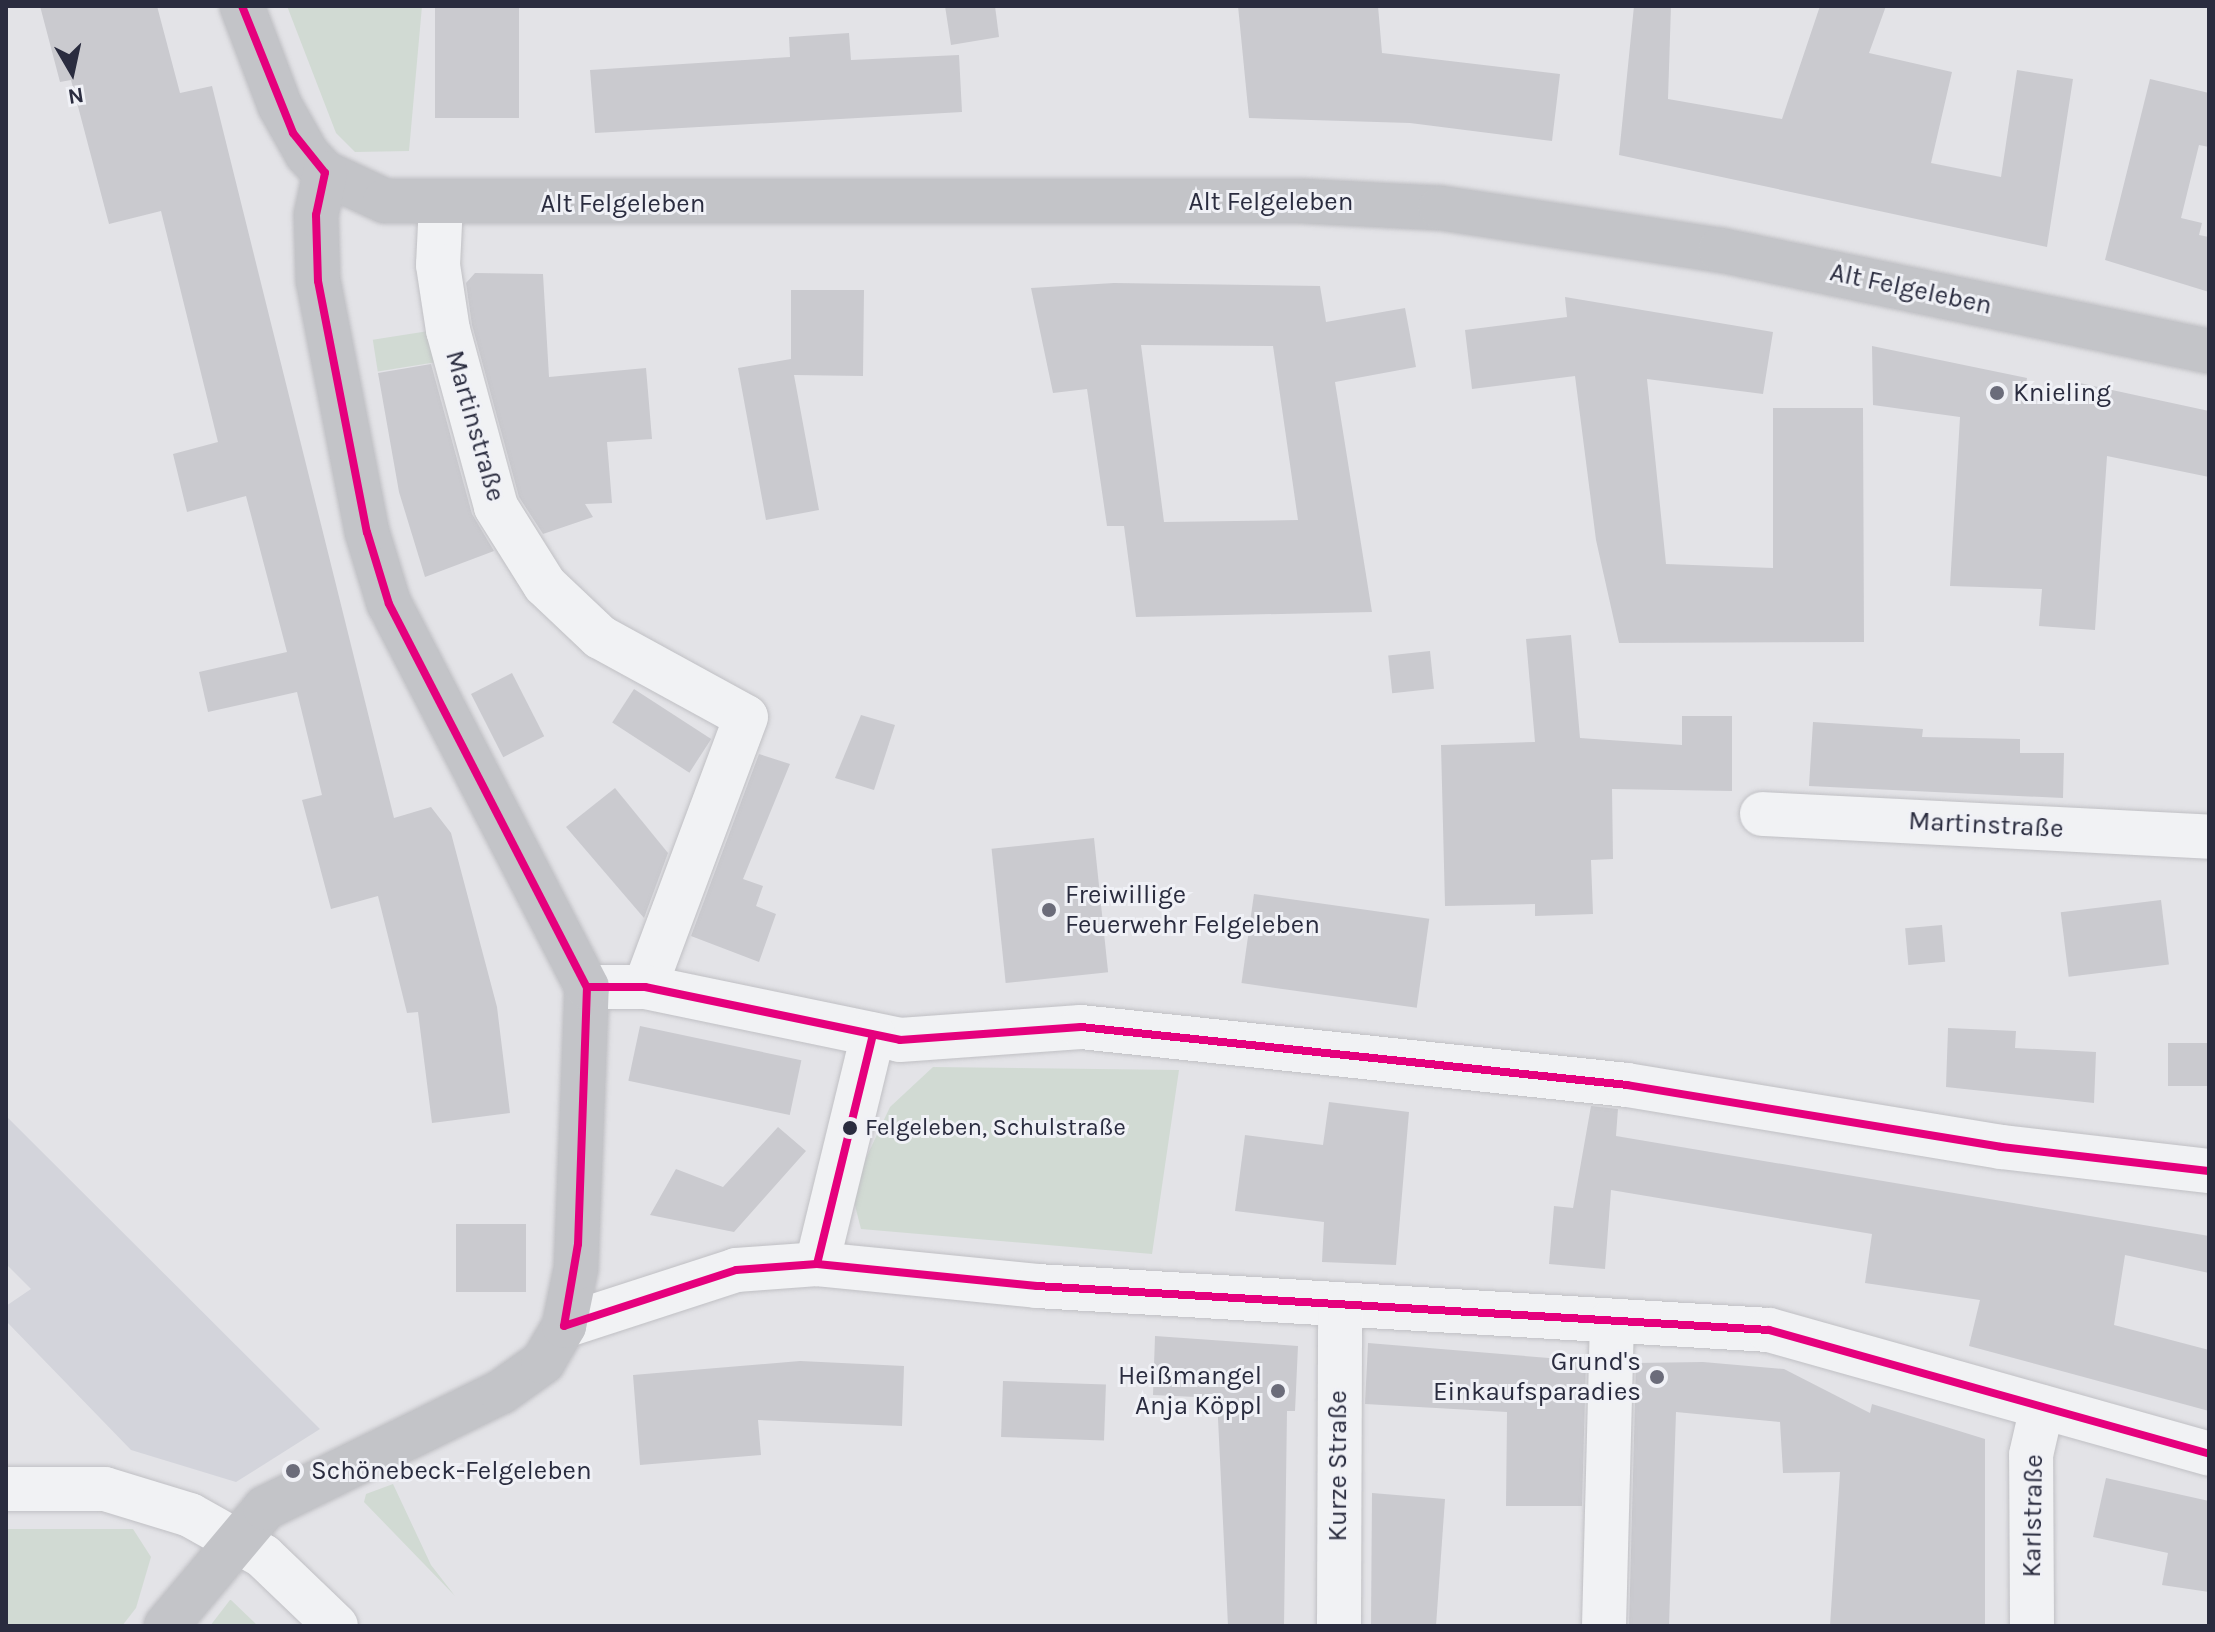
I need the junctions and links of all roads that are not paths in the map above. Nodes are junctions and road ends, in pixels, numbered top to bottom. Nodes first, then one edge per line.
1 (242, 6) edge
2 (325, 173) junction
3 (441, 204) junction
4 (2209, 351) edge
5 (1762, 814) dead end
6 (2209, 837) edge
7 (587, 987) junction
8 (645, 987) junction
9 (873, 1035) junction
10 (2209, 1171) edge
11 (817, 1264) junction
12 (1340, 1305) junction
13 (1612, 1321) junction
14 (564, 1326) junction
15 (2042, 1407) junction
16 (2209, 1454) edge
17 (6, 1489) edge
18 (237, 1538) junction
19 (166, 1626) edge
20 (336, 1626) edge
21 (1339, 1626) edge
22 (1604, 1626) edge
23 (2032, 1626) edge

1 - 2 street
2 - 3 street, Alt Felgeleben
2 - 7 street
3 - 4 street, Alt Felgeleben
3 - 8 street, Martinstraße
5 - 6 street, Martinstraße
7 - 8 street
7 - 14 street
8 - 9 street
9 - 10 street
9 - 11 street
11 - 12 street
11 - 14 street
12 - 13 street
12 - 21 street, Kurze Straße
13 - 15 street
13 - 22 street
14 - 18 street
15 - 16 street
15 - 23 street, Karlstraße
17 - 18 street
18 - 19 street
18 - 20 street

